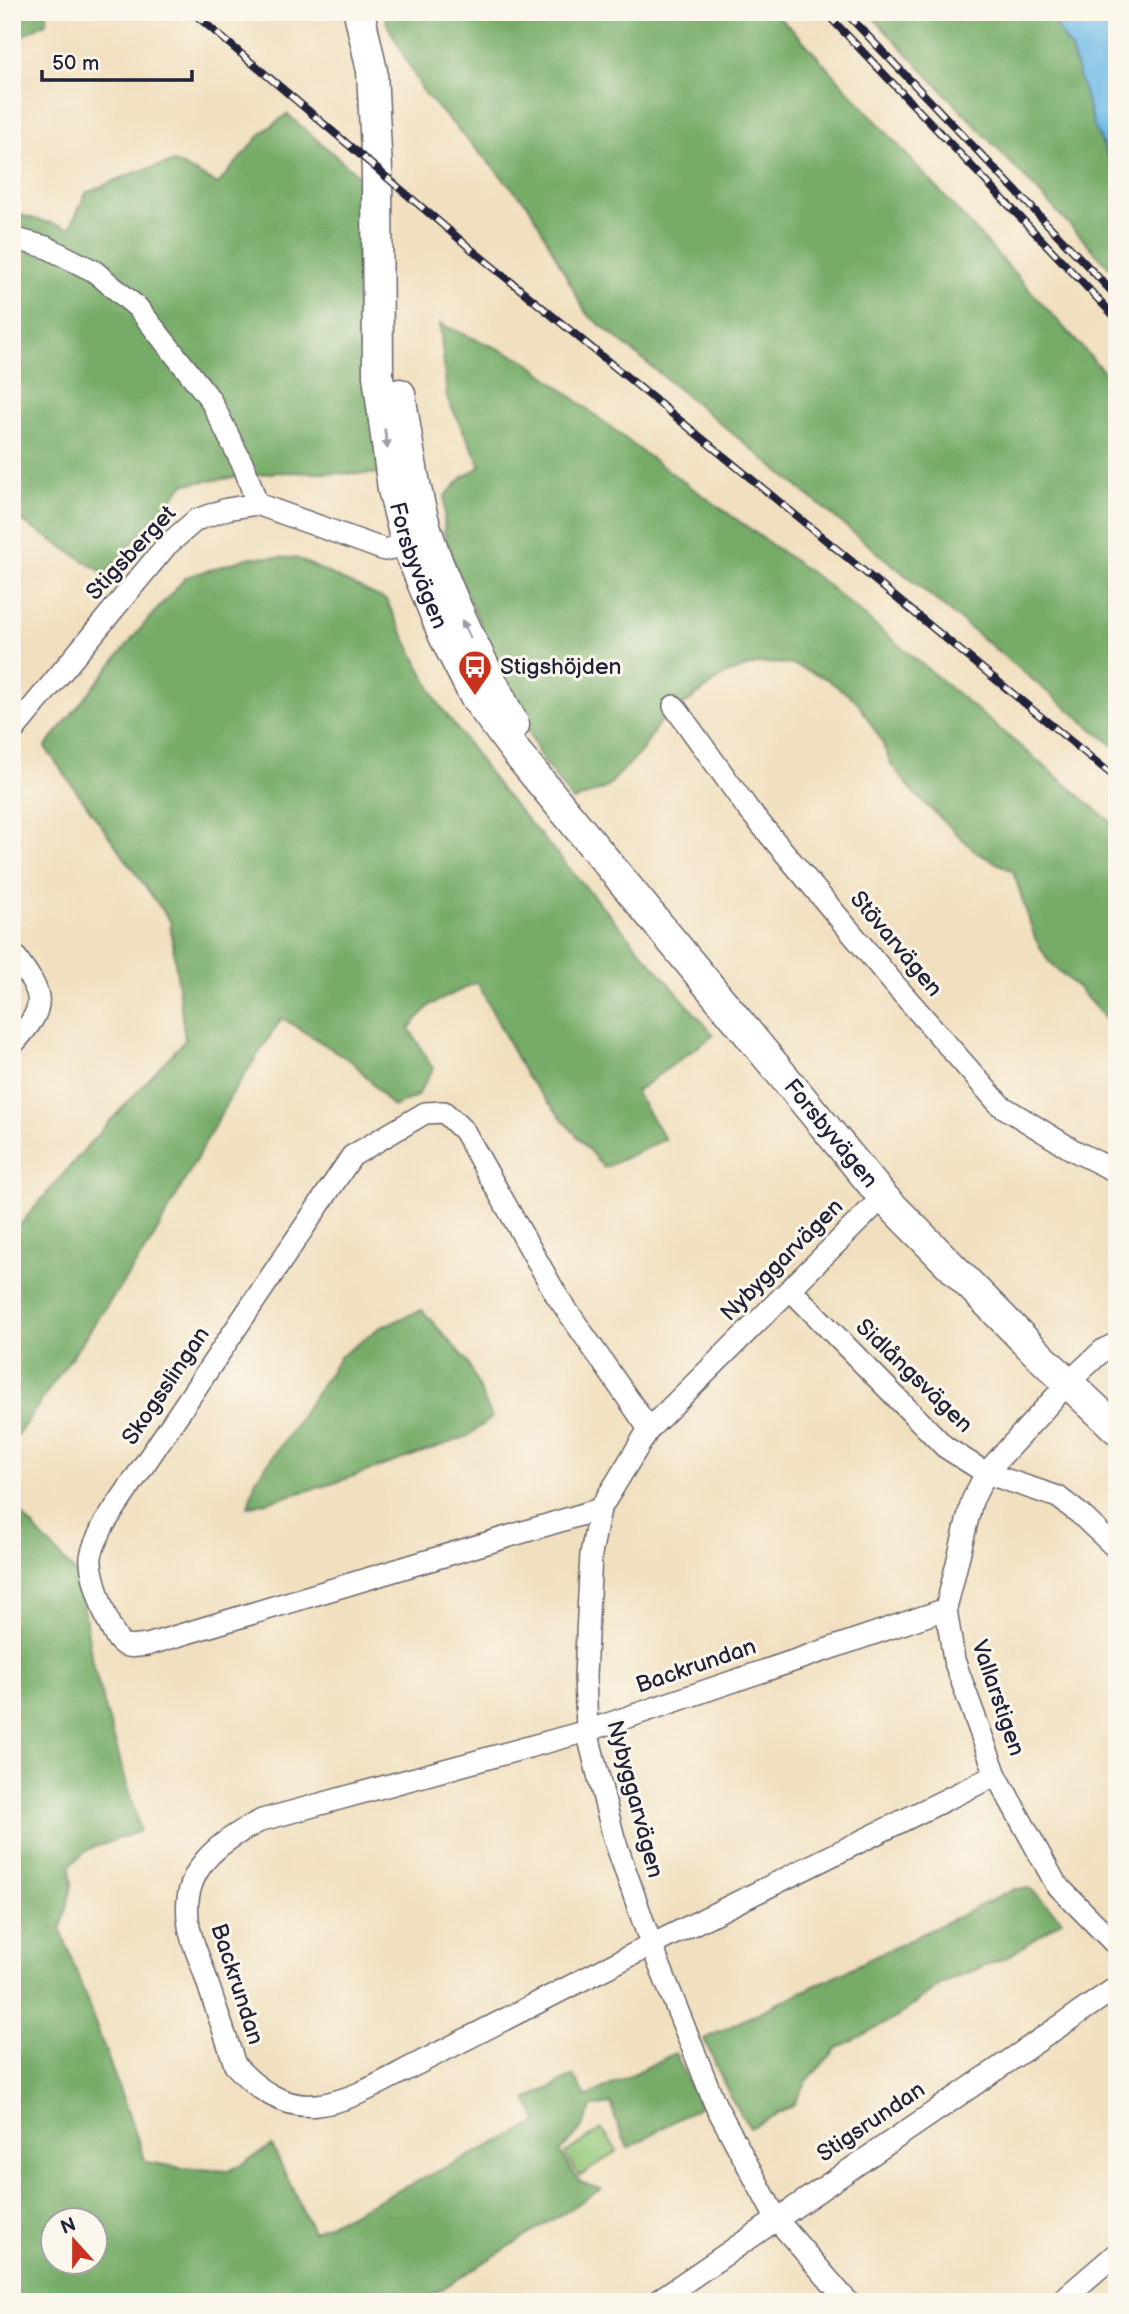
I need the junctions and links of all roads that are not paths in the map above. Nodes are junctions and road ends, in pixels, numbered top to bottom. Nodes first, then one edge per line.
1 (359, 12) edge
2 (12, 238) edge
3 (257, 504) junction
4 (418, 542) junction
5 (20, 706) edge
6 (674, 706) dead end
7 (12, 732) edge
8 (12, 953) edge
9 (12, 1045) edge
10 (1117, 1172) edge
11 (883, 1197) junction
12 (790, 1290) junction
13 (1117, 1343) edge
14 (1069, 1382) junction
15 (649, 1429) junction
16 (1117, 1429) edge
17 (986, 1473) junction
18 (600, 1509) junction
19 (1117, 1549) edge
20 (946, 1609) junction
21 (587, 1731) junction
22 (996, 1775) junction
23 (1114, 1938) edge
24 (651, 1944) junction
25 (1117, 1987) edge
26 (777, 2220) junction
27 (1117, 2253) edge
28 (656, 2302) edge
29 (848, 2302) edge
30 (1060, 2302) edge

1 - 4 street, Forsbyvägen
2 - 3 street
3 - 4 street
3 - 5 street, Stigsberget
4 - 11 street, Forsbyvägen
5 - 7 street, Stigsberget
6 - 10 street, Stövarvägen
8 - 9 street
11 - 12 street, Nybyggarvägen
11 - 14 street, Forsbyvägen
12 - 15 street, Nybyggarvägen
12 - 17 street, Sidlångsvägen
13 - 14 street, Vallarstigen
14 - 16 street, Forsbyvägen
14 - 17 street, Vallarstigen
15 - 18 street, Nybyggarvägen
15 - 18 street, Skogsslingan
17 - 19 street, Sidlångsvägen
17 - 20 street, Vallarstigen
18 - 21 street, Nybyggarvägen
20 - 21 street, Backrundan
20 - 22 street, Vallarstigen
21 - 24 street, Nybyggarvägen
21 - 24 street, Backrundan
22 - 23 street, Vallarstigen
22 - 24 street, Backrundan
24 - 26 street, Nybyggarvägen
25 - 26 street, Stigsrundan
26 - 28 street, Stigsrundan
26 - 29 street, Nybyggarvägen
27 - 30 street

